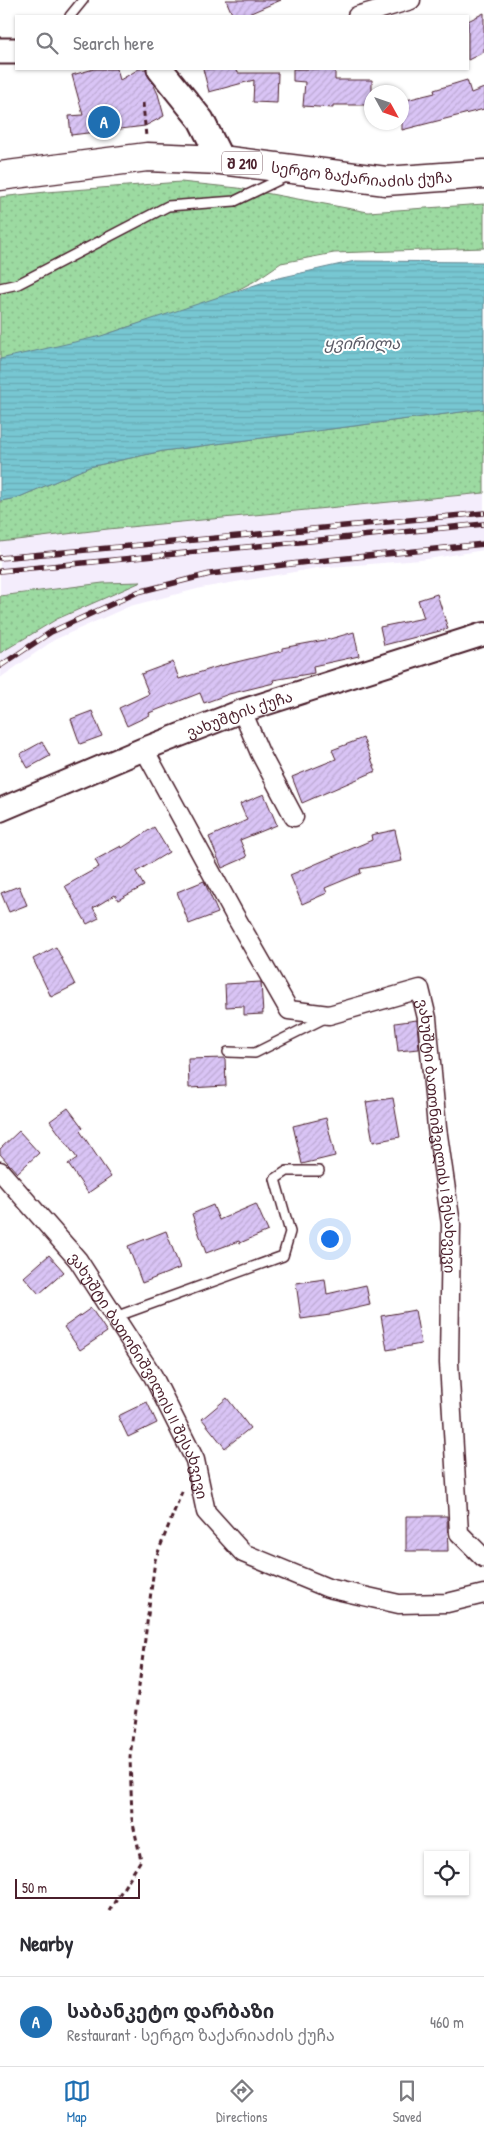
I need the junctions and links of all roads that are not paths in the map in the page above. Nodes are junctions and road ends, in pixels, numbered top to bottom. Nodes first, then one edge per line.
1 (83, 0) edge
2 (411, 0) edge
3 (71, 15) edge
4 (360, 15) edge
5 (0, 51) edge
6 (15, 51) edge
7 (161, 70) edge
8 (221, 160) junction
9 (298, 170) junction
10 (484, 174) edge
11 (0, 176) edge
12 (0, 288) edge
13 (484, 634) edge
14 (242, 711) junction
15 (144, 749) junction
16 (0, 810) edge
17 (294, 817) dead end
18 (330, 1015) junction
19 (228, 1052) dead end
20 (0, 1171) edge
21 (319, 1171) dead end
22 (115, 1317) junction
23 (484, 1558) edge
24 (484, 1594) edge

1 - 3 lane
2 - 4 street
5 - 6 main road
7 - 8 main road
8 - 9 main road, სერგო ზაქარიაძის ქუჩა / შ 210
8 - 11 main road, სერგო ზაქარიაძის ქუჩა / შ 210
9 - 10 main road, სერგო ზაქარიაძის ქუჩა / შ 210
9 - 12 lane
13 - 14 street, ვახუშტის ქუჩა
14 - 15 street, ვახუშტის ქუჩა
14 - 17 street
15 - 16 street, ვახუშტის ქუჩა
15 - 18 street, ვახუშტი ბათონიშვილის I შესახვევი
18 - 19 lane
18 - 23 street, ვახუშტი ბათონიშვილის I შესახვევი
20 - 22 street, ვახუშტი ბათონიშვილის II შესახვევი
21 - 22 lane
22 - 24 street, ვახუშტი ბათონიშვილის II შესახვევი

